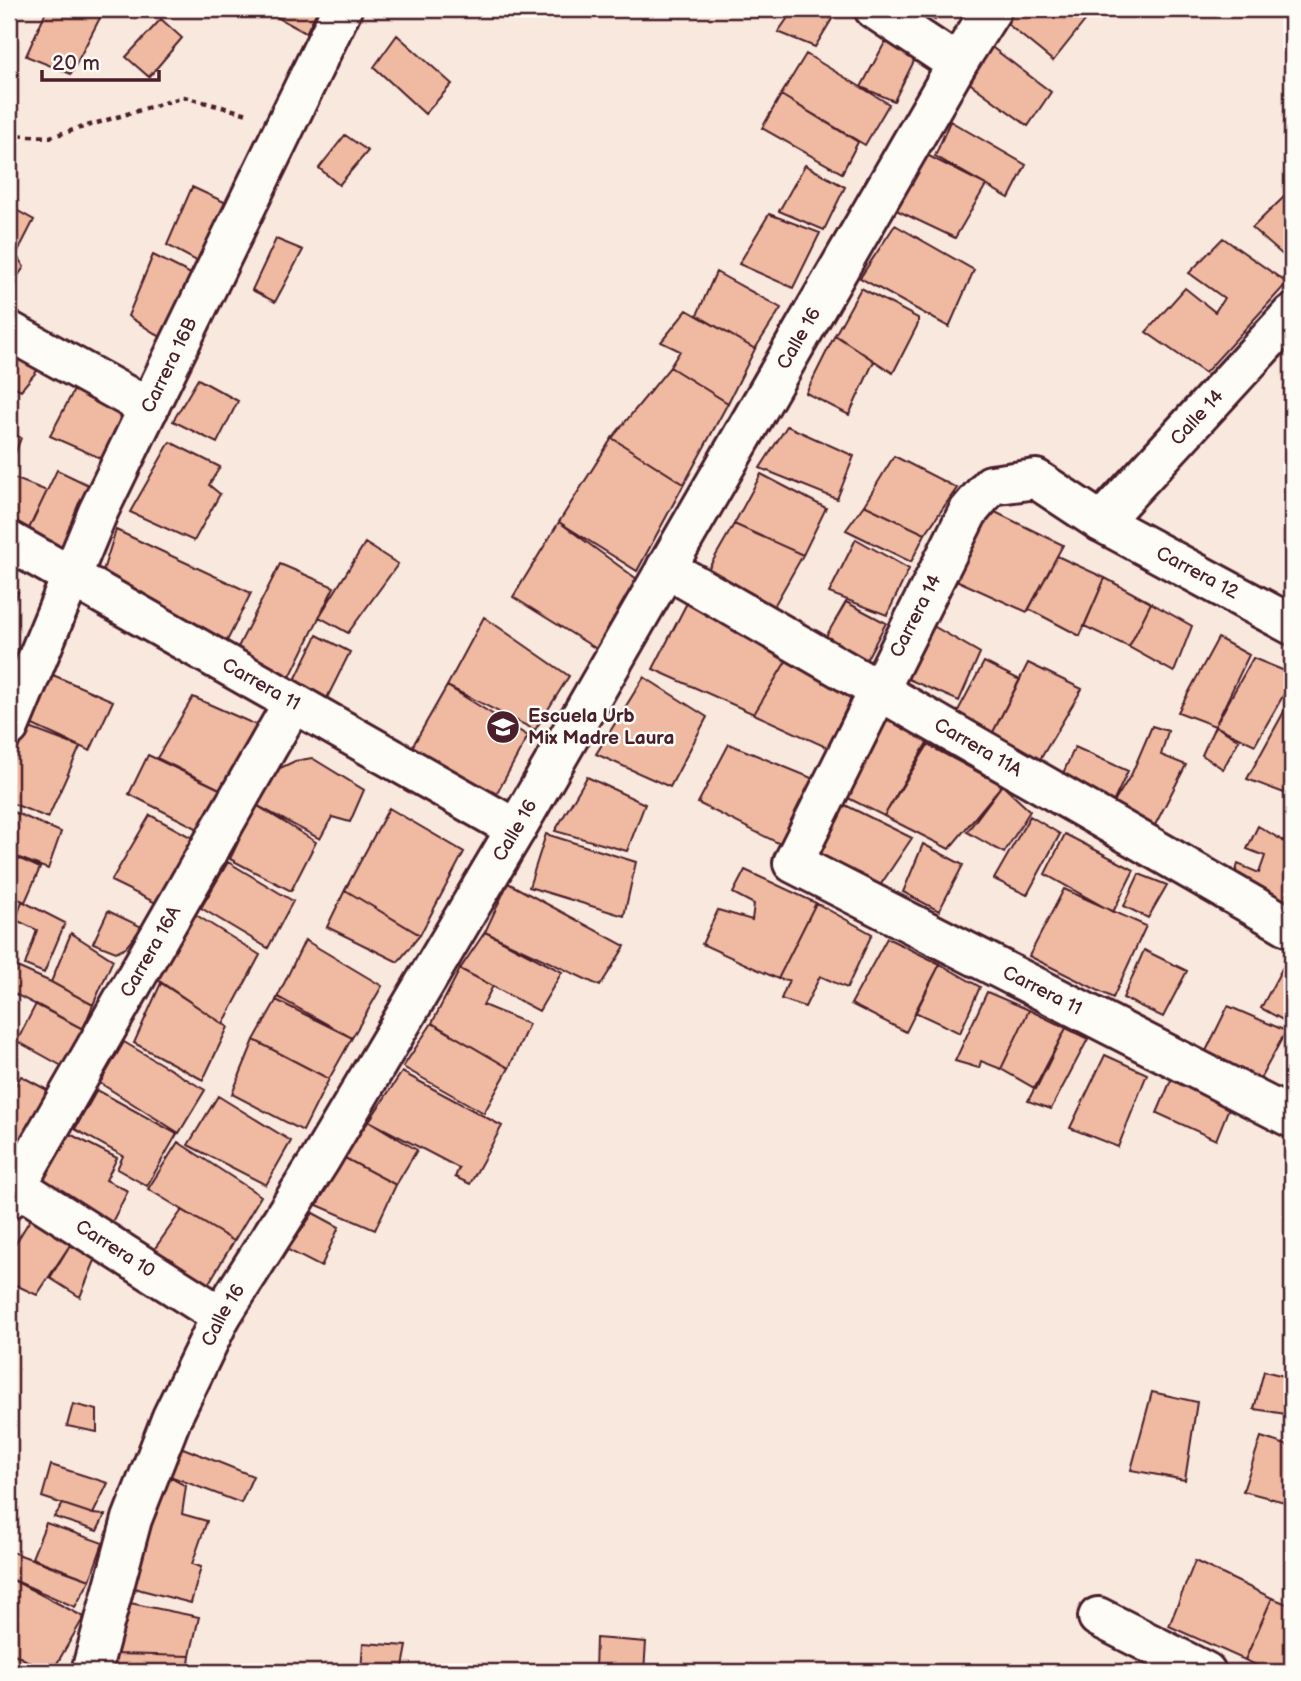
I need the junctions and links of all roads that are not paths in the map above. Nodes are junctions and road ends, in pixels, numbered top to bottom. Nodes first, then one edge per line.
1 (342, 9) edge
2 (874, 9) edge
3 (992, 9) edge
4 (957, 64) junction
5 (1292, 314) edge
6 (9, 331) edge
7 (149, 408) junction
8 (1101, 522) junction
9 (9, 541) edge
10 (666, 568) junction
11 (71, 576) junction
12 (1292, 625) edge
13 (878, 691) junction
14 (293, 703) junction
15 (9, 727) edge
16 (516, 829) junction
17 (793, 863) joint
18 (1292, 928) edge
19 (1290, 1110) edge
20 (11, 1189) edge
21 (222, 1316) junction
22 (1098, 1617) dead end
23 (91, 1672) edge
24 (1206, 1672) edge

1 - 7 street, Carrera 16B
2 - 4 street
3 - 4 street, Calle 16
4 - 10 street, Calle 16
5 - 8 street, Calle 14
6 - 7 street
7 - 11 street, Carrera 16B
8 - 12 street, Carrera 12
8 - 13 street, Carrera 14
9 - 11 street, Carrera 11
10 - 13 street, Carrera 11A
10 - 16 street, Calle 16
11 - 14 street, Carrera 11
11 - 15 street, Carrera 16B
13 - 17 street, Carrera 14
13 - 18 street, Carrera 11A
14 - 16 street, Carrera 11
14 - 20 street, Carrera 16A
16 - 21 street, Calle 16
17 - 19 street, Carrera 11
20 - 21 street, Carrera 10
21 - 23 street, Calle 16
22 - 24 street

